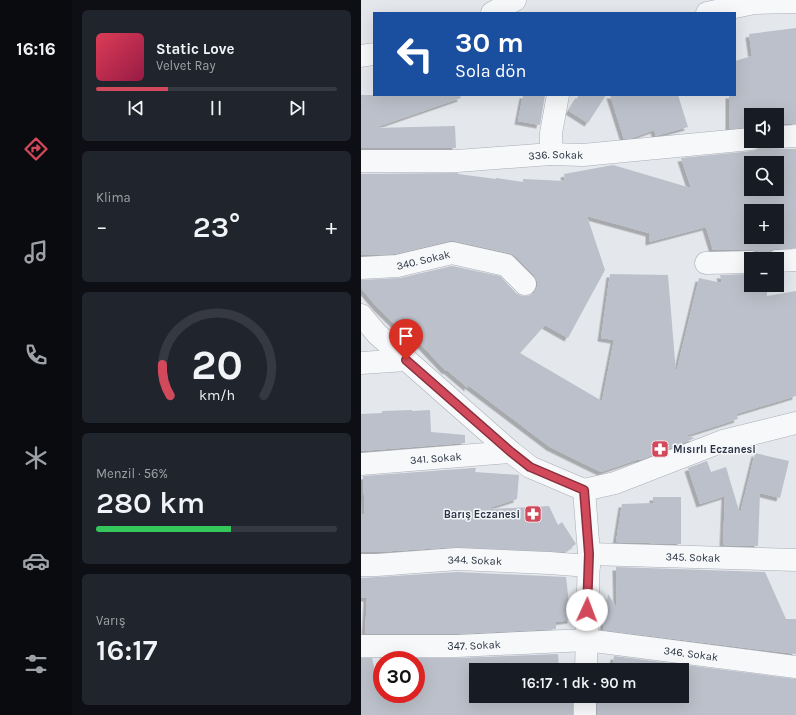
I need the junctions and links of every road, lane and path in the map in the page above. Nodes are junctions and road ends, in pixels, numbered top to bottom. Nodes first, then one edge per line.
1 (515, 0) edge
2 (796, 2) edge
3 (494, 12) edge
4 (712, 12) edge
5 (373, 54) edge
6 (361, 56) edge
7 (558, 96) edge
8 (796, 136) edge
9 (784, 137) edge
10 (744, 140) edge
11 (551, 154) junction
12 (361, 162) edge
13 (796, 260) edge
14 (784, 261) edge
15 (744, 262) edge
16 (706, 263) dead end
17 (361, 268) edge
18 (525, 284) dead end
19 (361, 315) edge
20 (406, 360) junction
21 (361, 363) edge
22 (796, 423) edge
23 (511, 452) junction
24 (361, 464) edge
25 (584, 490) junction
26 (589, 560) junction
27 (796, 560) edge
28 (361, 565) edge
29 (586, 640) junction
30 (361, 646) edge
31 (586, 663) edge
32 (796, 667) edge
33 (585, 703) edge
34 (585, 715) edge

1 - 3 street
2 - 4 street
5 - 6 street
7 - 11 street
8 - 9 street
10 - 11 street, 336. Sokak
11 - 12 street, 336. Sokak
13 - 14 street
15 - 16 street
17 - 18 street, 340. Sokak
19 - 20 street
20 - 21 street
20 - 23 street
22 - 25 street
23 - 24 street, 341. Sokak
23 - 25 street
25 - 26 street
26 - 27 street, 345. Sokak
26 - 28 street, 344. Sokak
26 - 29 street
29 - 30 street, 347. Sokak
29 - 31 street
29 - 32 street, 346. Sokak
33 - 34 street

